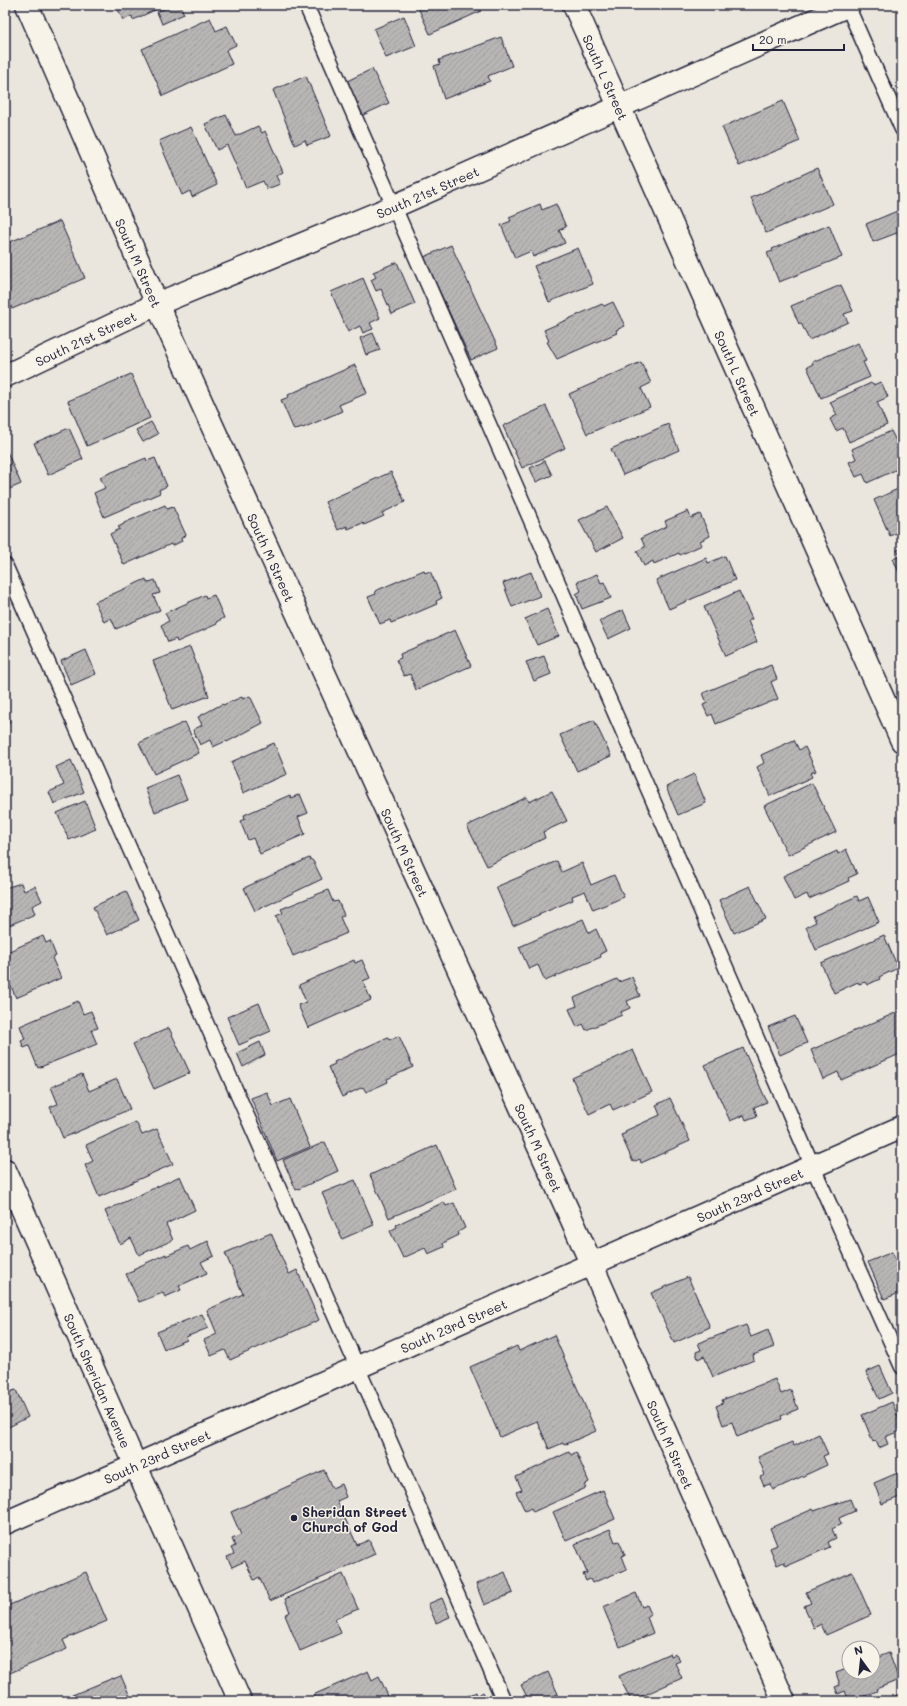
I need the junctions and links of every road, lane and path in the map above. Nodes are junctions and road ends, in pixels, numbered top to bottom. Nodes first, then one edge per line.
1 (27, 5) edge
2 (306, 5) edge
3 (574, 5) edge
4 (848, 5) edge
5 (619, 106) junction
6 (902, 129) edge
7 (395, 206) junction
8 (157, 304) junction
9 (5, 376) edge
10 (5, 565) edge
11 (902, 741) edge
12 (902, 1127) edge
13 (812, 1167) junction
14 (5, 1170) edge
15 (591, 1264) junction
16 (357, 1367) junction
17 (902, 1367) edge
18 (136, 1464) junction
19 (5, 1523) edge
20 (240, 1701) edge
21 (504, 1701) edge
22 (784, 1701) edge

1 - 8 street, South M Street
2 - 7 lane
3 - 5 street, South L Street
4 - 5 street, South 21st Street
4 - 6 lane
5 - 7 street, South 21st Street
5 - 11 street, South L Street
7 - 8 street, South 21st Street
7 - 13 lane
8 - 9 street, South 21st Street
8 - 15 street, South M Street
10 - 16 lane
12 - 13 street, South 23rd Street
13 - 15 street, South 23rd Street
13 - 17 lane
14 - 18 street, South Sheridan Avenue
15 - 16 street, South 23rd Street
15 - 22 street, South M Street
16 - 18 street, South 23rd Street
16 - 21 lane
18 - 19 street, South 23rd Street
18 - 20 street, South Sheridan Avenue

